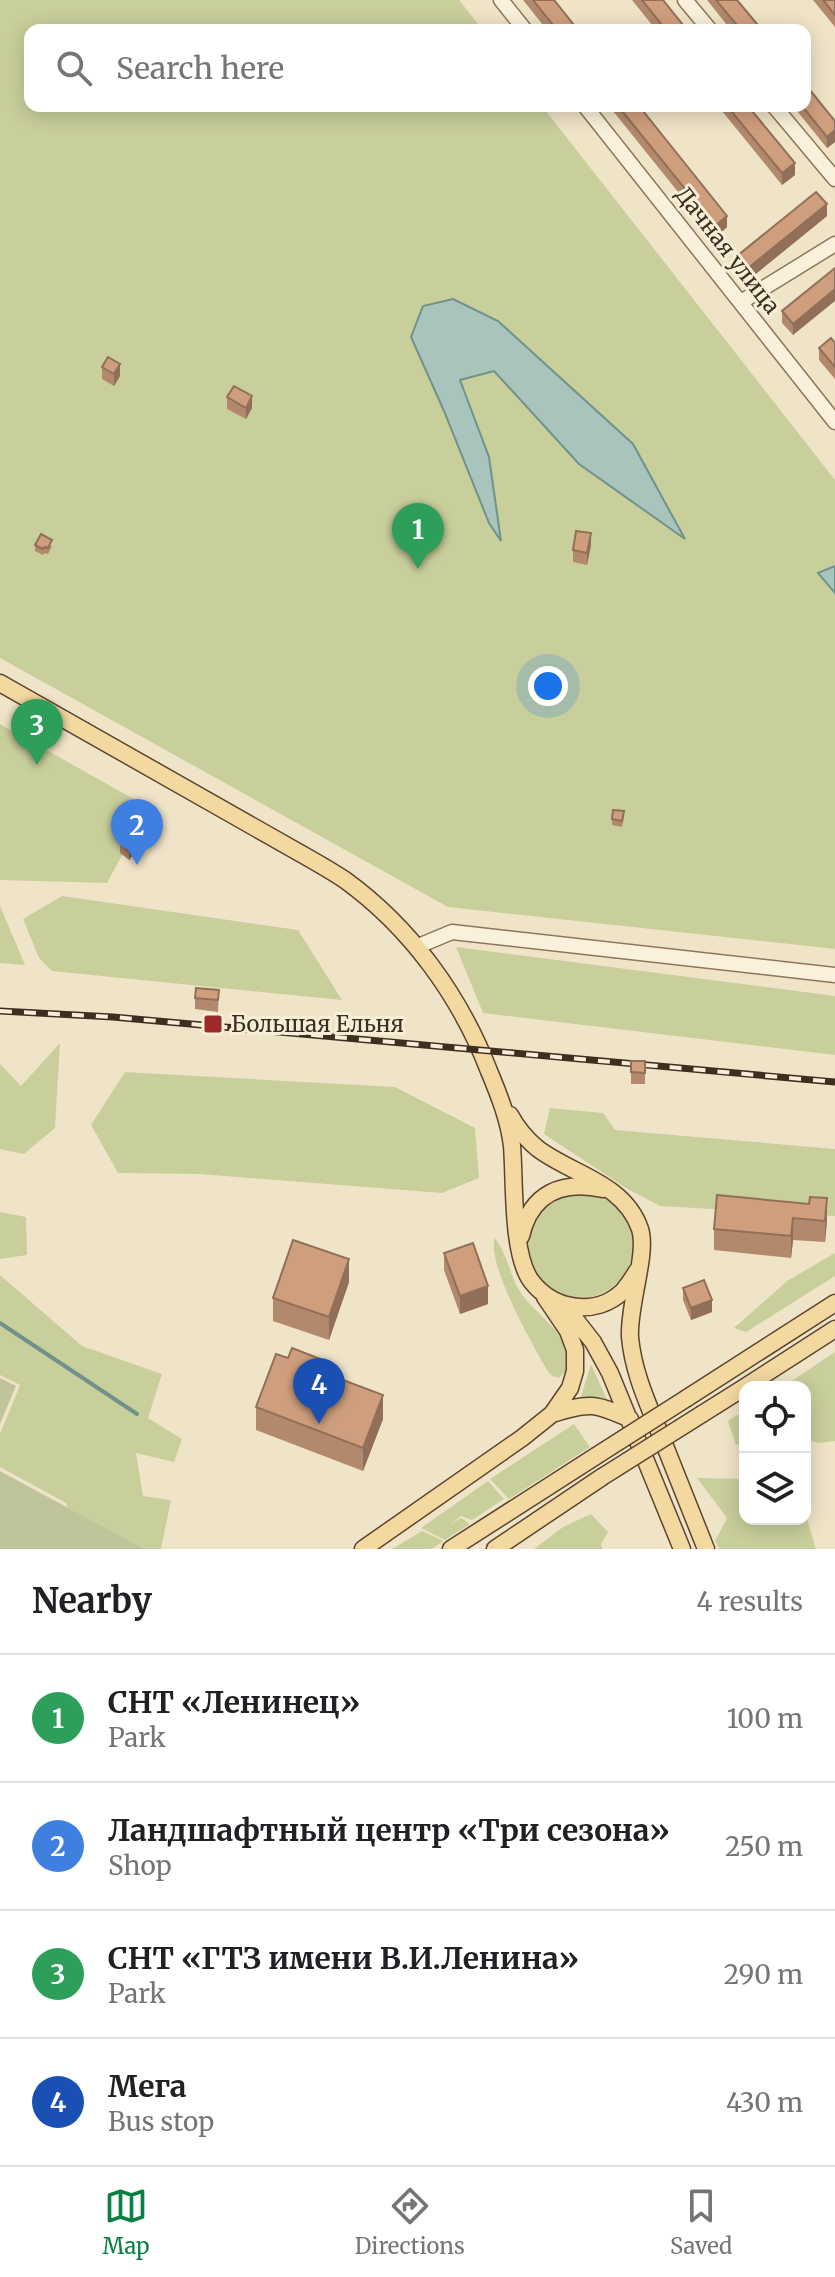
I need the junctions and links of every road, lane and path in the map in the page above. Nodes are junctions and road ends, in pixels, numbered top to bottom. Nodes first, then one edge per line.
1 (501, 0) edge
2 (685, 0) edge
3 (520, 24) edge
4 (705, 24) edge
5 (590, 112) edge
6 (779, 112) edge
7 (835, 179) edge
8 (835, 244) edge
9 (741, 302) junction
10 (835, 422) edge
11 (0, 683) edge
12 (416, 947) junction
13 (835, 975) edge
14 (502, 1104) junction
15 (608, 1191) junction
16 (519, 1243) junction
17 (637, 1271) junction
18 (544, 1296) junction
19 (835, 1303) edge
20 (564, 1305) junction
21 (835, 1329) edge
22 (754, 1381) edge
23 (739, 1391) edge
24 (552, 1414) junction
25 (630, 1419) junction
26 (363, 1549) edge
27 (451, 1549) edge
28 (495, 1549) edge
29 (682, 1549) edge
30 (706, 1549) edge

1 - 3 street
2 - 4 street
5 - 9 street, Дачная улица
6 - 7 street
8 - 9 street
9 - 10 street, Дачная улица
11 - 12 main road
12 - 13 street
12 - 14 main road
14 - 15 main road
14 - 16 main road
15 - 16 main road
15 - 17 main road
16 - 18 main road
17 - 20 main road
17 - 30 main road
18 - 20 main road
18 - 24 main road
19 - 27 main road, bridge
20 - 25 main road
21 - 22 main road
23 - 28 main road, bridge
24 - 25 main road
24 - 26 main road
25 - 29 main road

